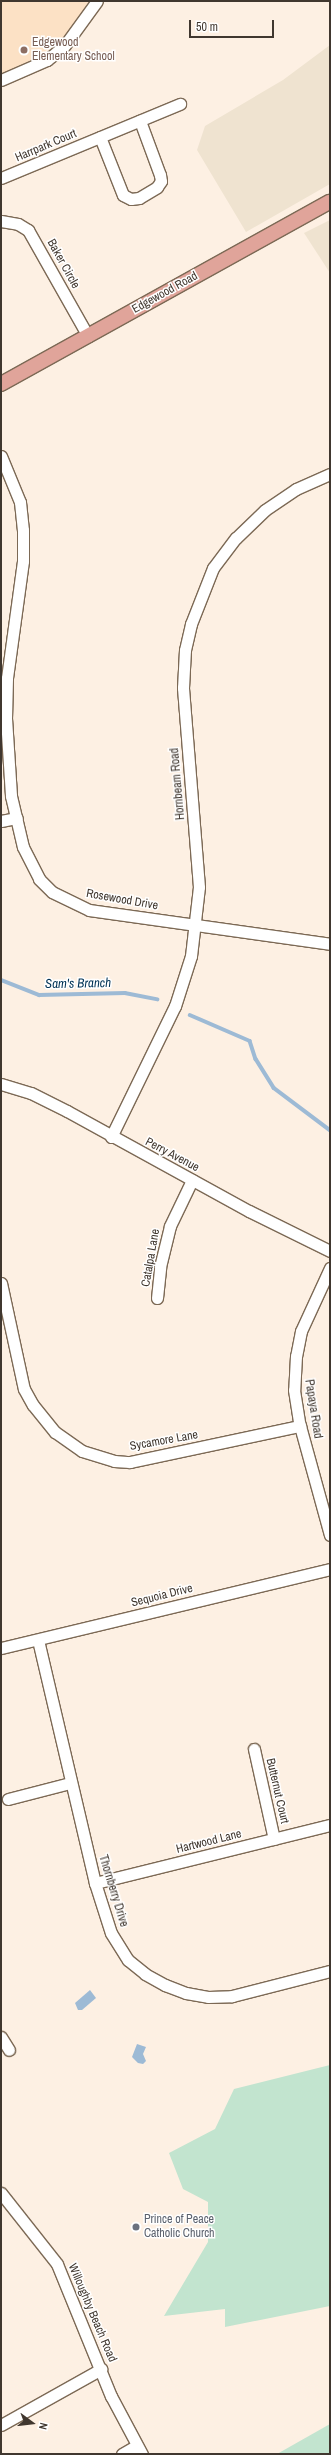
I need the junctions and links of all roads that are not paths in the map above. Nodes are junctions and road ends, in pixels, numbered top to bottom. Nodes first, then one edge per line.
1 (97, 1) edge
2 (1, 80) edge
3 (180, 104) dead end
4 (140, 121) junction
5 (100, 137) junction
6 (1, 178) edge
7 (330, 202) edge
8 (1, 221) edge
9 (88, 336) junction
10 (1, 384) edge
11 (1, 456) edge
12 (330, 474) edge
13 (4, 678) edge
14 (17, 818) junction
15 (1, 821) edge
16 (196, 925) junction
17 (330, 944) edge
18 (1, 1084) edge
19 (111, 1137) junction
20 (192, 1180) junction
21 (330, 1251) edge
22 (330, 1268) edge
23 (1, 1283) edge
24 (157, 1298) dead end
25 (300, 1426) junction
26 (330, 1535) edge
27 (330, 1569) edge
28 (38, 1640) junction
29 (1, 1648) edge
30 (254, 1749) dead end
31 (70, 1784) junction
32 (8, 1799) dead end
33 (330, 1825) edge
34 (274, 1839) junction
35 (95, 1883) junction
36 (330, 1971) edge
37 (1, 2037) edge
38 (9, 2050) dead end
39 (1, 2193) edge
40 (101, 2369) junction
41 (1, 2425) edge
42 (139, 2450) edge
43 (122, 2454) edge

1 - 2 street
3 - 4 street, Harrpark Court
4 - 5 street, Harrpark Court
4 - 5 street
5 - 6 street, Harrpark Court
7 - 9 main road, Edgewood Road
8 - 9 street, Baker Circle
9 - 10 main road, Edgewood Road
11 - 13 street, Rosewood Drive
12 - 16 street, Hornbeam Road
13 - 14 street, Rosewood Drive
14 - 15 street
14 - 16 street, Rosewood Drive
16 - 17 street, Rosewood Drive
16 - 19 street, Hornbeam Road
18 - 19 street, Perry Avenue
19 - 20 street, Perry Avenue
20 - 21 street, Perry Avenue
20 - 24 street, Catalpa Lane
22 - 25 street, Papaya Road
23 - 25 street, Sycamore Lane
25 - 26 street, Papaya Road
27 - 28 street, Sequoia Drive
28 - 29 street, Sequoia Drive
28 - 31 street, Thornberry Drive
30 - 34 street, Butternut Court
31 - 32 street
31 - 35 street, Thornberry Drive
33 - 34 street, Hartwood Lane
34 - 35 street, Hartwood Lane
35 - 36 street, Thornberry Drive
37 - 38 street
39 - 40 street, Willoughby Beach Road
40 - 41 street
40 - 42 street, Willoughby Beach Road
42 - 43 street

